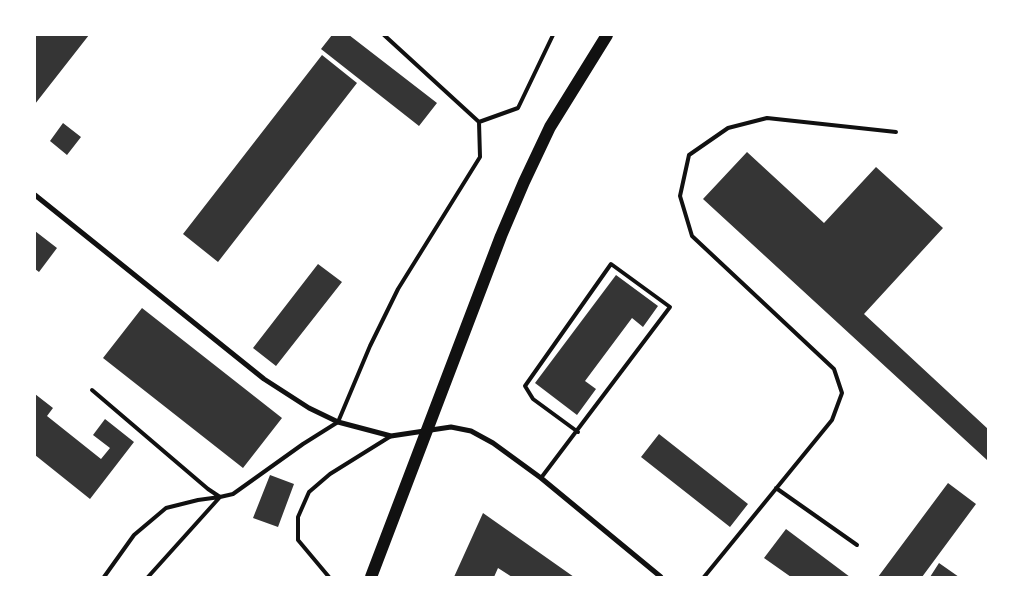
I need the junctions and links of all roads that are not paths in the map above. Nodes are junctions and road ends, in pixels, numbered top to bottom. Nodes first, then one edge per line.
1 (384, 35) edge
2 (553, 35) edge
3 (607, 35) edge
4 (479, 122) junction
5 (896, 132) dead end
6 (35, 194) edge
7 (92, 390) dead end
8 (338, 422) junction
9 (428, 430) junction
10 (578, 432) junction
11 (391, 436) junction
12 (541, 478) junction
13 (776, 488) junction
14 (220, 497) junction
15 (858, 545) dead end
16 (104, 577) edge
17 (148, 577) edge
18 (329, 577) edge
19 (371, 577) edge
20 (660, 577) edge
21 (704, 577) edge

1 - 4 lane
2 - 4 lane
3 - 9 main road
4 - 8 lane
5 - 13 lane
6 - 8 street
7 - 14 lane
8 - 11 street
8 - 14 lane
9 - 11 street
9 - 12 street
9 - 19 main road
10 - 10 lane
10 - 12 lane
11 - 18 lane
12 - 20 street
13 - 15 lane
13 - 21 lane
14 - 16 lane
14 - 17 lane

